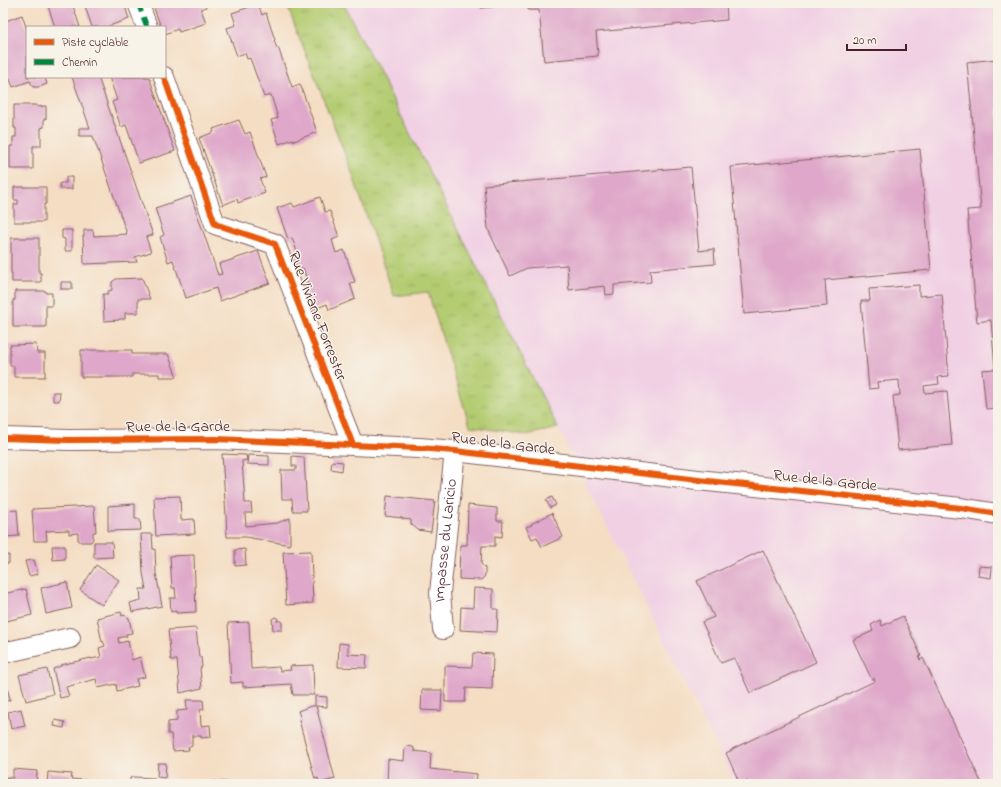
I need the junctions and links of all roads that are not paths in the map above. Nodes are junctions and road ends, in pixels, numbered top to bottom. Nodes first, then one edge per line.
1 (138, 3) edge
2 (147, 26) edge
3 (164, 78) edge
4 (3, 438) edge
5 (353, 445) junction
6 (455, 451) junction
7 (998, 514) edge
8 (443, 629) dead end
9 (70, 638) dead end
10 (3, 653) edge

1 - 2 street
3 - 5 street, Rue Viviane Forrester
4 - 5 street, Rue de la Garde
5 - 6 street, Rue de la Garde
6 - 7 street, Rue de la Garde
6 - 8 street, Impasse du Laricio
9 - 10 street

